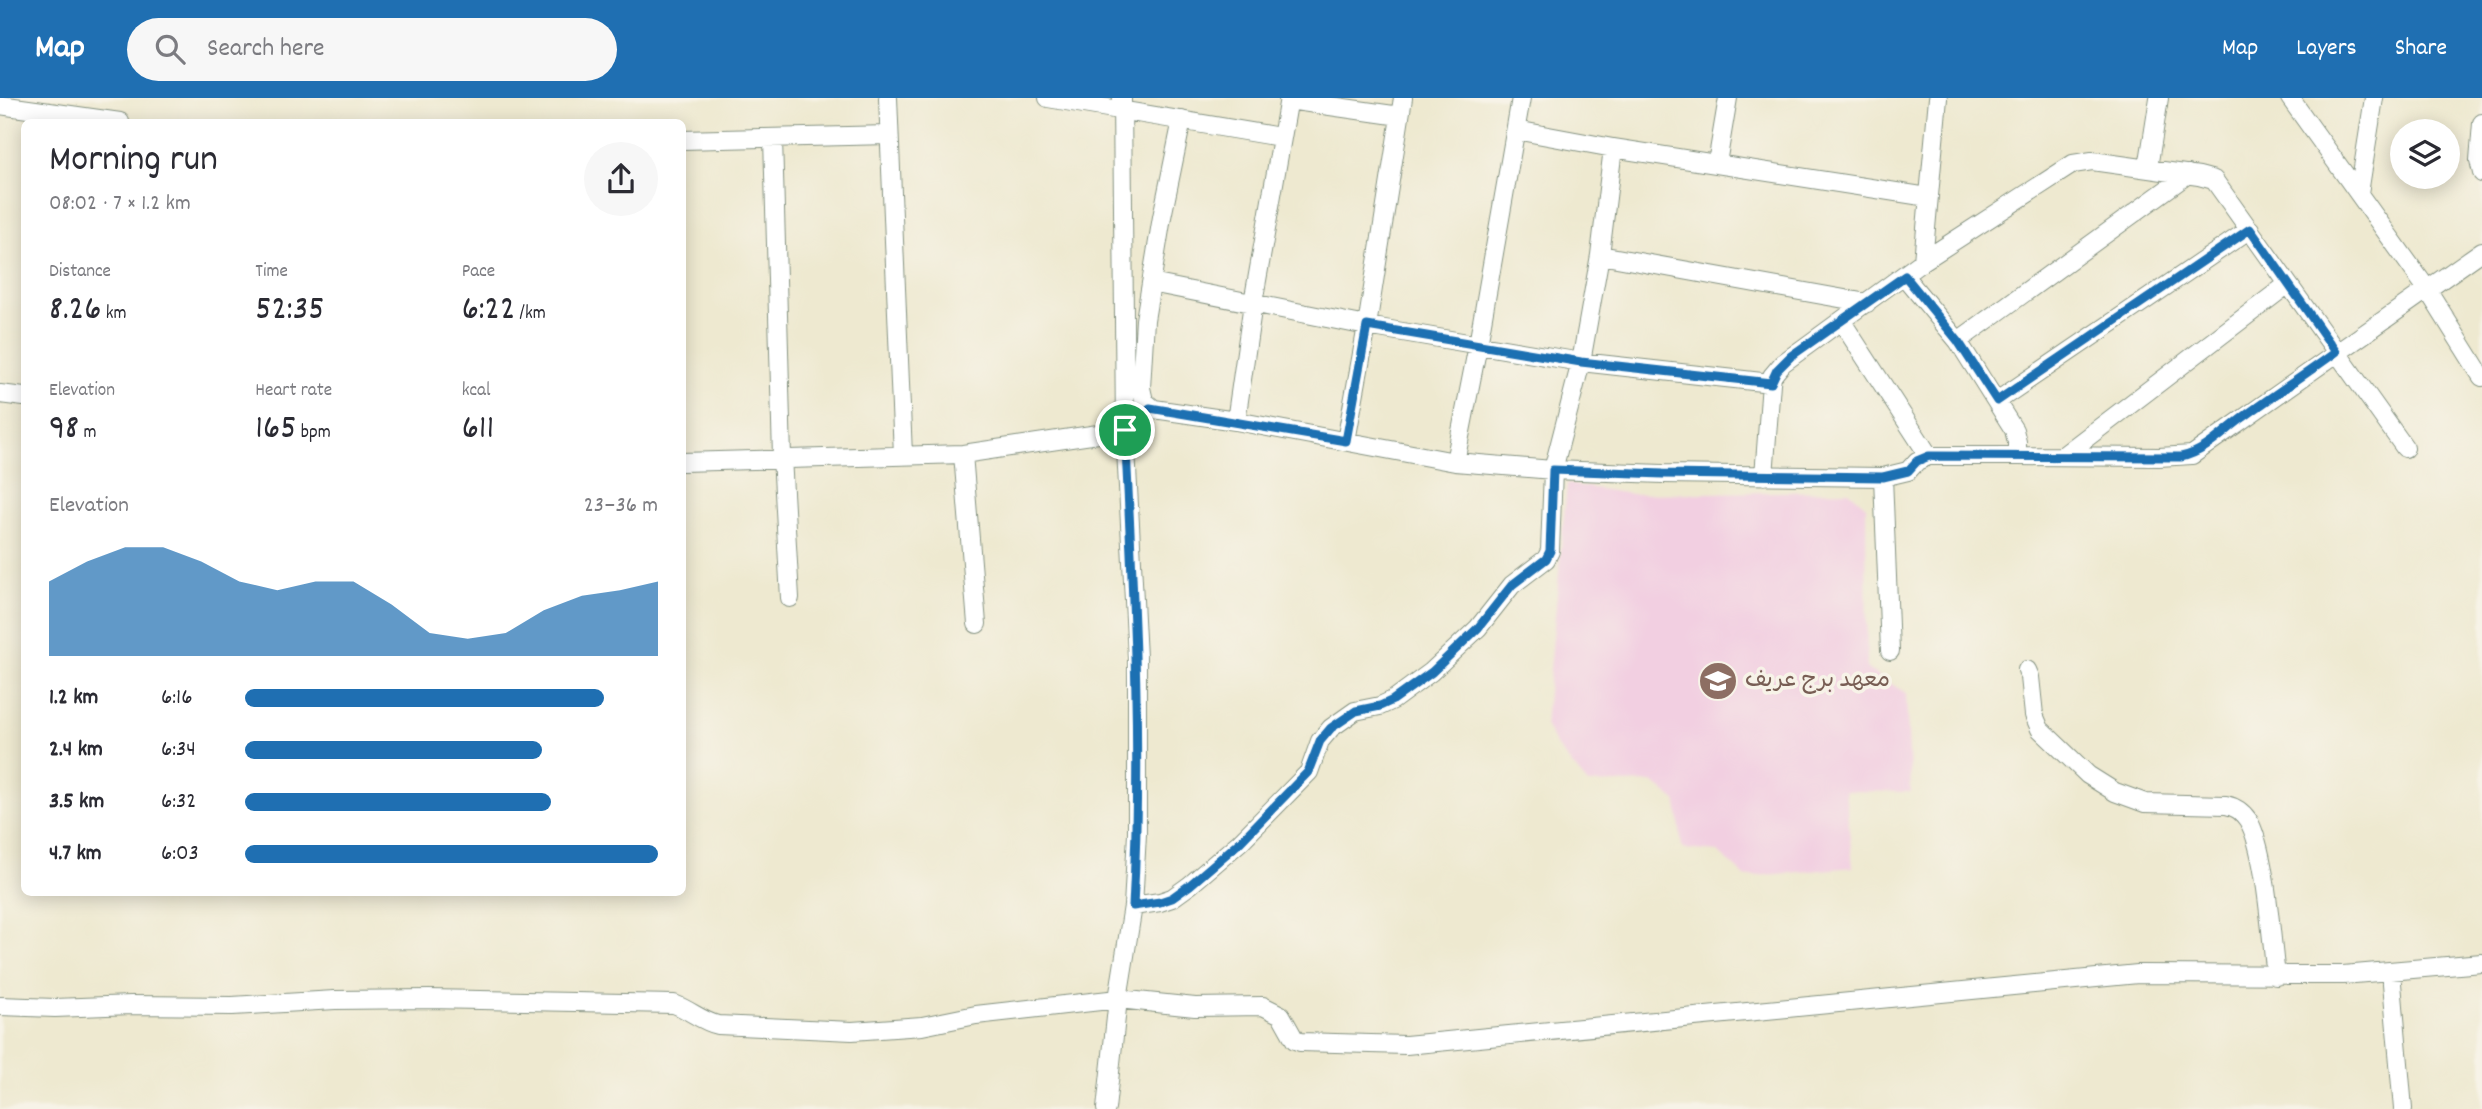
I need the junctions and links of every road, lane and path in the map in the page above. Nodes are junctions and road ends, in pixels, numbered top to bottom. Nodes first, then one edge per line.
1 (888, 98) edge
2 (1048, 98) edge
3 (1403, 98) edge
4 (1521, 98) edge
5 (1728, 98) edge
6 (1938, 98) edge
7 (2159, 98) edge
8 (2290, 98) edge
9 (2374, 98) edge
10 (1288, 99) edge
11 (1122, 104) edge
12 (0, 105) edge
13 (1400, 116) junction
14 (99, 119) edge
15 (1182, 120) junction
16 (2482, 123) edge
17 (1516, 130) junction
18 (889, 135) junction
19 (1280, 136) junction
20 (774, 138) junction
21 (686, 140) edge
22 (1613, 148) junction
23 (1717, 163) junction
24 (2148, 168) junction
25 (2482, 173) edge
26 (2188, 174) junction
27 (2358, 193) junction
28 (1928, 197) junction
29 (2250, 229) junction
30 (2482, 251) edge
31 (1601, 255) junction
32 (1923, 261) junction
33 (1905, 276) junction
34 (1151, 283) junction
35 (2288, 284) junction
36 (2427, 289) junction
37 (1253, 303) junction
38 (1867, 303) junction
39 (1842, 322) junction
40 (1367, 326) junction
41 (1958, 341) junction
42 (1478, 345) junction
43 (2336, 352) junction
44 (1581, 362) junction
45 (2482, 377) edge
46 (1771, 383) junction
47 (0, 394) edge
48 (21, 397) edge
49 (1997, 401) junction
50 (1150, 408) junction
51 (1236, 421) junction
52 (1125, 430) junction
53 (1346, 441) junction
54 (2405, 448) dead end
55 (963, 454) junction
56 (903, 455) junction
57 (1929, 456) junction
58 (2017, 456) junction
59 (2064, 456) junction
60 (782, 457) junction
61 (686, 462) edge
62 (1455, 462) junction
63 (1553, 470) junction
64 (1764, 475) junction
65 (1883, 477) junction
66 (790, 598) dead end
67 (977, 625) dead end
68 (1890, 651) dead end
69 (2026, 670) dead end
70 (1133, 906) junction
71 (2482, 963) edge
72 (2391, 972) junction
73 (2276, 976) junction
74 (1118, 999) junction
75 (0, 1006) edge
76 (1106, 1109) edge
77 (2403, 1109) edge

1 - 18 street
2 - 11 street
3 - 13 street
4 - 17 street
5 - 23 street
6 - 28 street
7 - 24 street
8 - 27 street
9 - 27 street
10 - 13 street
10 - 19 street
11 - 15 street
11 - 52 street
12 - 14 street
13 - 40 street
15 - 19 street
15 - 34 street
16 - 25 street
17 - 22 street
17 - 42 street
18 - 20 street
18 - 56 street
19 - 37 street
20 - 21 street
20 - 60 street
22 - 23 street
22 - 31 street
23 - 28 street
24 - 26 street
24 - 32 street
26 - 29 street
26 - 41 street
27 - 36 street
28 - 32 street
29 - 35 street
29 - 49 street
30 - 36 street
31 - 38 street
31 - 44 street
32 - 33 street
33 - 38 street
33 - 41 street
34 - 37 street
34 - 50 street
35 - 43 street
35 - 59 street
36 - 43 street
36 - 45 street
37 - 40 street
37 - 51 street
38 - 39 street
39 - 46 street
39 - 57 street
40 - 42 street
40 - 53 street
41 - 49 street
42 - 44 street
42 - 62 street
43 - 54 street
43 - 59 street
44 - 46 street
44 - 63 street
46 - 64 street
47 - 48 street
49 - 58 street
50 - 51 street
50 - 52 street
51 - 53 street
52 - 55 street
52 - 70 street
53 - 62 street
55 - 56 street
55 - 67 street
56 - 60 street
57 - 58 street
57 - 65 street
58 - 59 street
60 - 61 street
60 - 66 street
62 - 63 street
63 - 64 street
63 - 70 street
64 - 65 street
65 - 68 street
69 - 73 street
70 - 74 street
71 - 72 street
72 - 73 street
72 - 77 street
73 - 74 street
74 - 75 street
74 - 76 street

